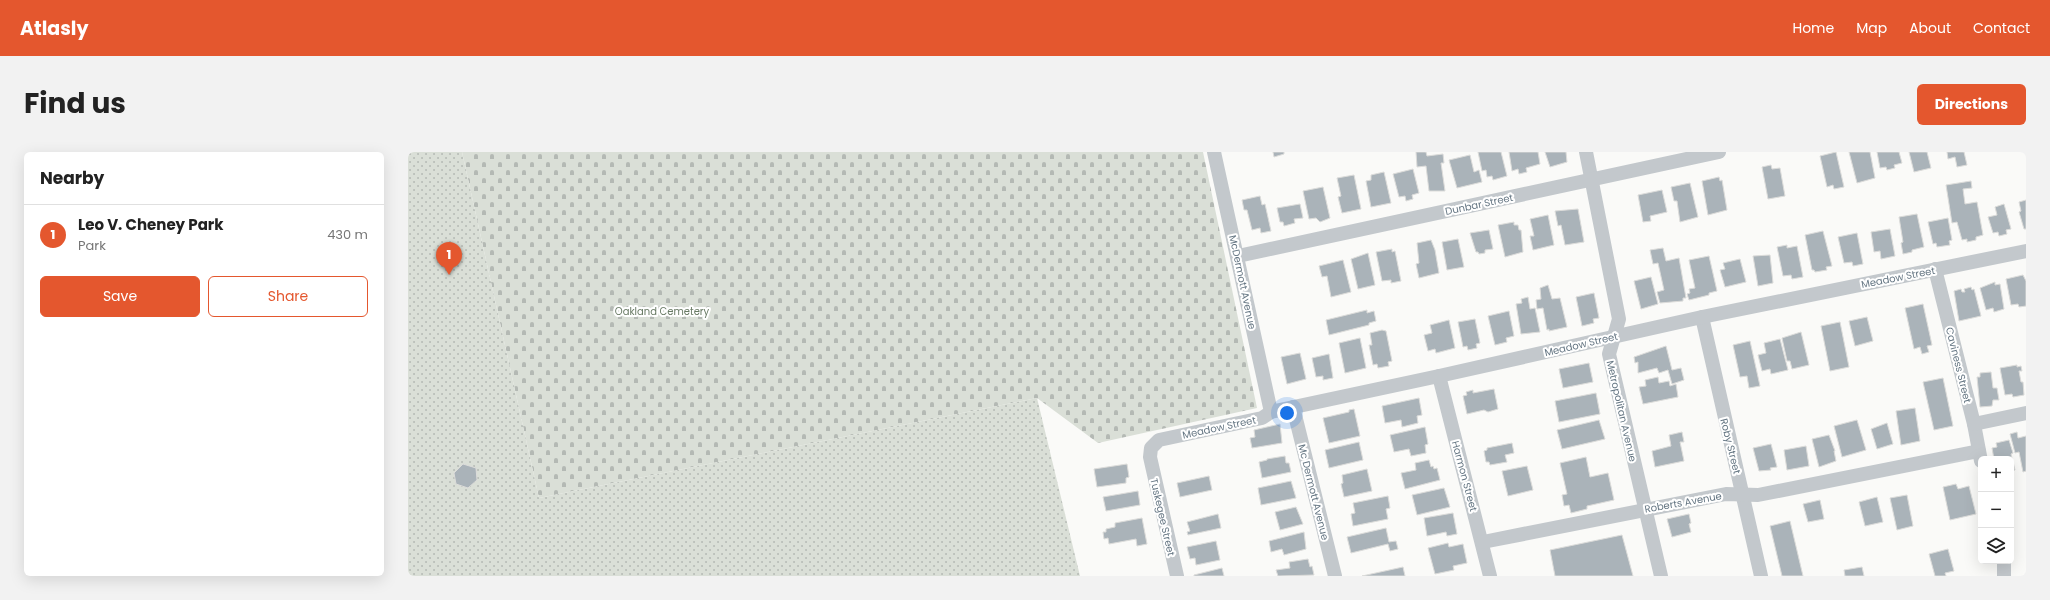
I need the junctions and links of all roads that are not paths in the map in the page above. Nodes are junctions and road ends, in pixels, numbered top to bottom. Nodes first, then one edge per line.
1 (1214, 152) edge
2 (1586, 152) edge
3 (1719, 152) edge
4 (1592, 180) junction
5 (2026, 251) edge
6 (1238, 256) junction
7 (1935, 269) junction
8 (1702, 317) junction
9 (1615, 336) junction
10 (1439, 376) junction
11 (1293, 407) junction
12 (1271, 412) junction
13 (2026, 413) edge
14 (1974, 424) junction
15 (1978, 456) edge
16 (1980, 456) edge
17 (1150, 457) joint
18 (1743, 494) junction
19 (1645, 508) junction
20 (1483, 542) junction
21 (2004, 564) edge
22 (1177, 576) edge
23 (1335, 576) edge
24 (1490, 576) edge
25 (1662, 576) edge
26 (1761, 576) edge
27 (2004, 576) edge

1 - 6 street, McDermott Avenue
2 - 4 street, Metropolitan Avenue
3 - 4 street, Dunbar Street
4 - 6 street, Dunbar Street
4 - 9 street, Metropolitan Avenue
5 - 7 street, Meadow Street
6 - 12 street, McDermott Avenue
7 - 8 street, Meadow Street
7 - 14 street, Caviness Street
8 - 9 street, Meadow Street
8 - 18 street, Roby Street
9 - 10 street, Meadow Street
9 - 19 street, Metropolitan Avenue
10 - 11 street, Meadow Street
10 - 20 street, Harmon Street
11 - 12 street, Meadow Street
11 - 23 street, Mc Dermott Avenue
12 - 17 street, Meadow Street
13 - 14 street
14 - 16 street, Caviness Street
15 - 18 street, Roberts Avenue
17 - 22 street, Tuskegee Street
18 - 19 street, Roberts Avenue
18 - 26 street, Roby Street
19 - 20 street, Roberts Avenue
19 - 25 street, Metropolitan Avenue
20 - 24 street, Harmon Street
21 - 27 street

